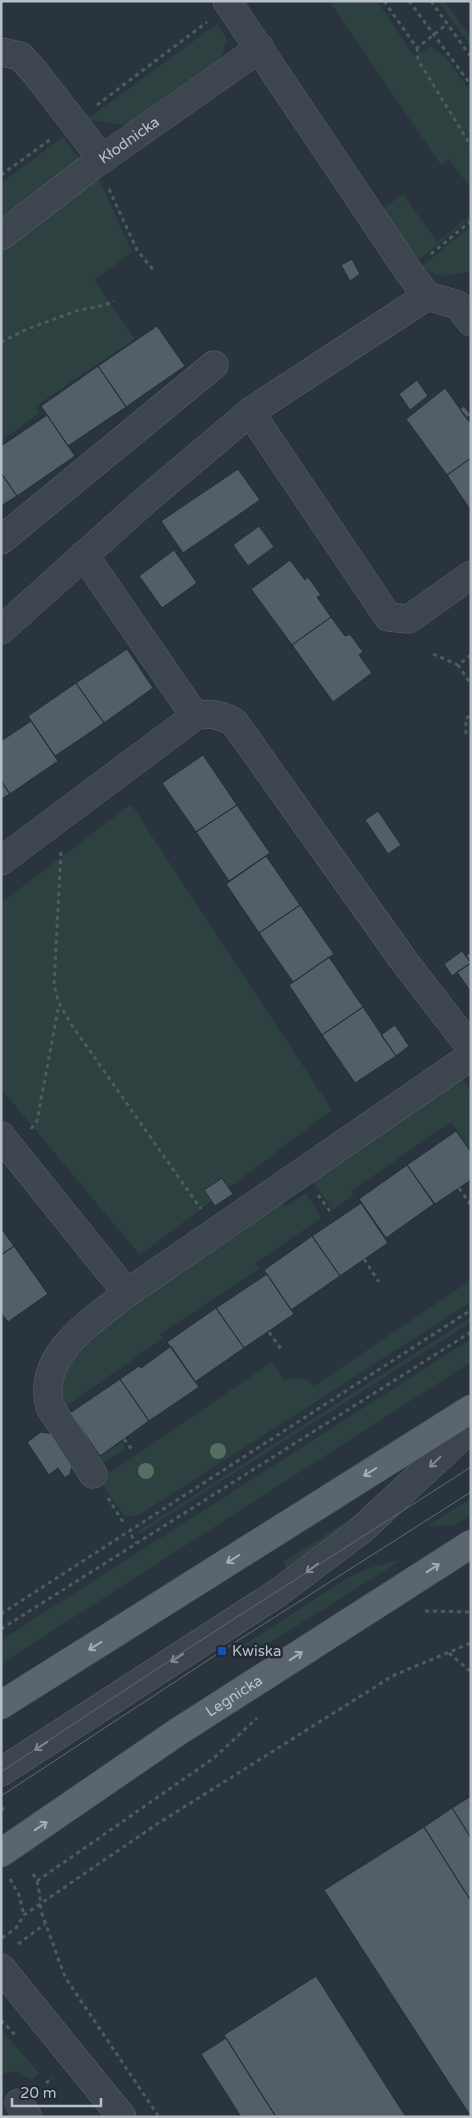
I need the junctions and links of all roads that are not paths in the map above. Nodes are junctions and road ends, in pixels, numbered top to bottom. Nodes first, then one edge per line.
1 (227, 1) edge
2 (260, 48) junction
3 (1, 52) edge
4 (104, 171) junction
5 (1, 236) edge
6 (428, 296) junction
7 (471, 322) edge
8 (214, 365) dead end
9 (250, 412) junction
10 (1, 540) edge
11 (84, 555) junction
12 (471, 575) edge
13 (1, 630) edge
14 (195, 716) junction
15 (1, 861) edge
16 (471, 1048) edge
17 (471, 1056) edge
18 (7, 1143) edge
19 (127, 1293) junction
20 (471, 1409) edge
21 (471, 1428) edge
22 (93, 1474) dead end
23 (471, 1544) edge
24 (1, 1705) edge
25 (1, 1772) edge
26 (1, 1853) edge
27 (7, 1958) edge
28 (122, 2117) edge

1 - 2 street
2 - 4 street, Kłodnicka
2 - 6 street
3 - 4 street
4 - 5 street, Kłodnicka
6 - 7 street
6 - 9 street
8 - 10 street
9 - 11 street
9 - 12 street
11 - 13 street
11 - 14 street
14 - 15 street
14 - 16 street
17 - 19 street
18 - 19 street
19 - 22 street
20 -> 24 main road
21 -> 25 street
26 -> 23 main road, Legnicka
27 - 28 street

